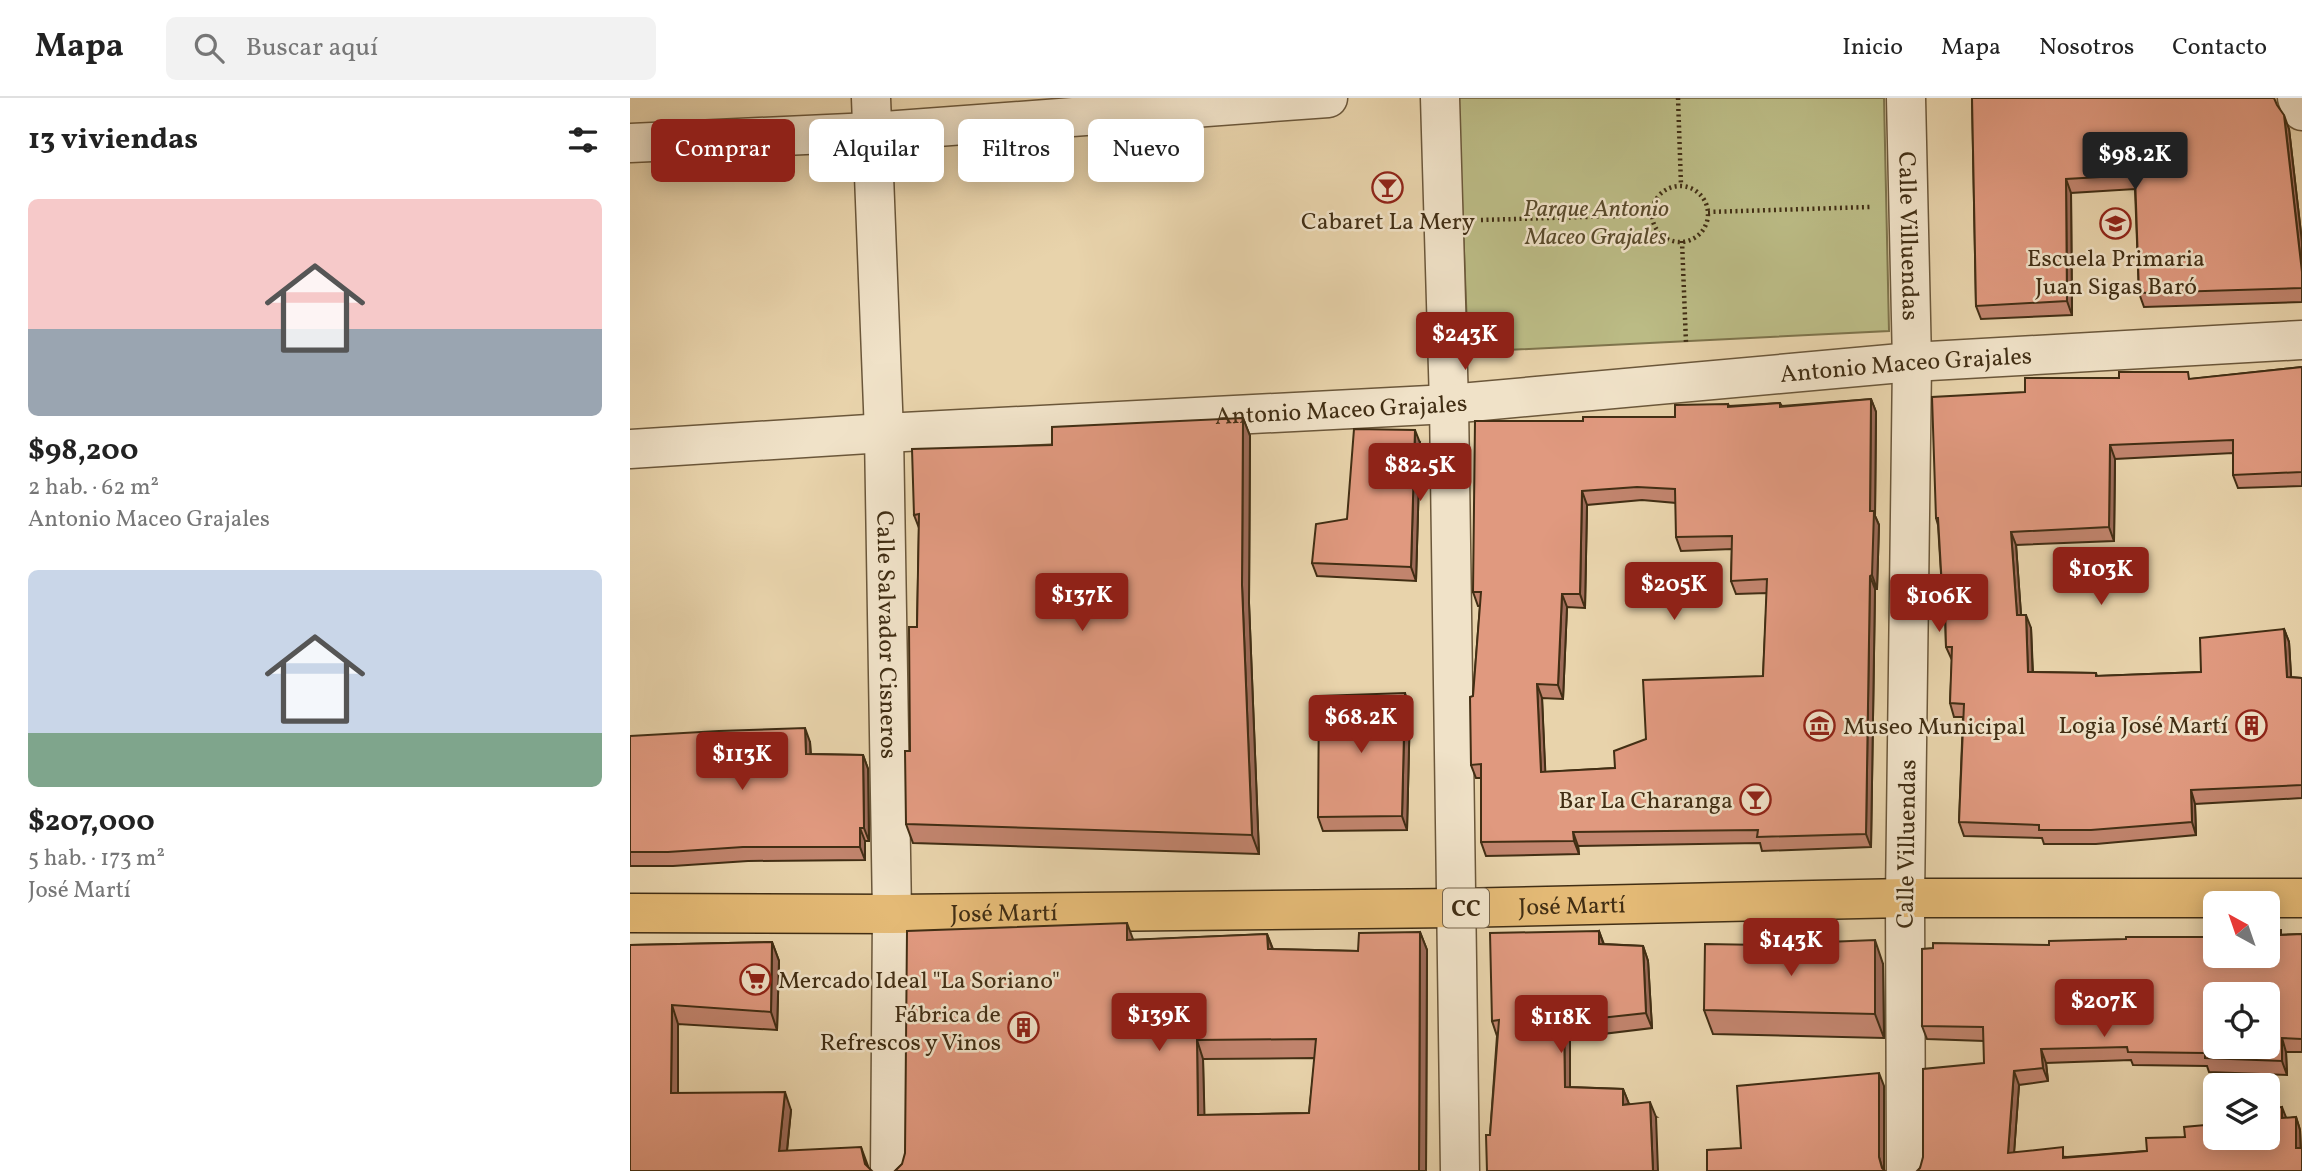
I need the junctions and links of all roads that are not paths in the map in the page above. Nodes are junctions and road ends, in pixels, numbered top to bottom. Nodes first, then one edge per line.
1 (1328, 98) edge
2 (1440, 98) edge
3 (1906, 98) edge
4 (2297, 98) edge
5 (2302, 111) edge
6 (871, 115) edge
7 (630, 143) edge
8 (2302, 340) edge
9 (1912, 362) junction
10 (1449, 404) junction
11 (884, 433) junction
12 (630, 449) edge
13 (1905, 898) junction
14 (2302, 898) edge
15 (1456, 908) junction
16 (630, 914) edge
17 (892, 914) junction
18 (890, 1171) edge
19 (1460, 1171) edge
20 (1906, 1171) edge

1 - 6 street
2 - 10 street
3 - 9 street, Calle Villuendas
4 - 5 street
6 - 7 street
6 - 11 street, Calle Salvador Cisneros
8 - 9 street, Antonio Maceo Grajales
9 - 10 street, Antonio Maceo Grajales
9 - 13 street, Calle Villuendas
10 - 11 street, Antonio Maceo Grajales
10 - 15 street
11 - 12 street, Antonio Maceo Grajales
11 - 17 street, Calle Salvador Cisneros
13 - 14 main road, José Martí / CC
13 - 15 main road, José Martí / CC
13 - 20 street, Calle Villuendas
15 - 17 main road, José Martí / CC
15 - 19 street
16 - 17 main road, José Martí / CC
17 - 18 street, Calle Salvador Cisneros

